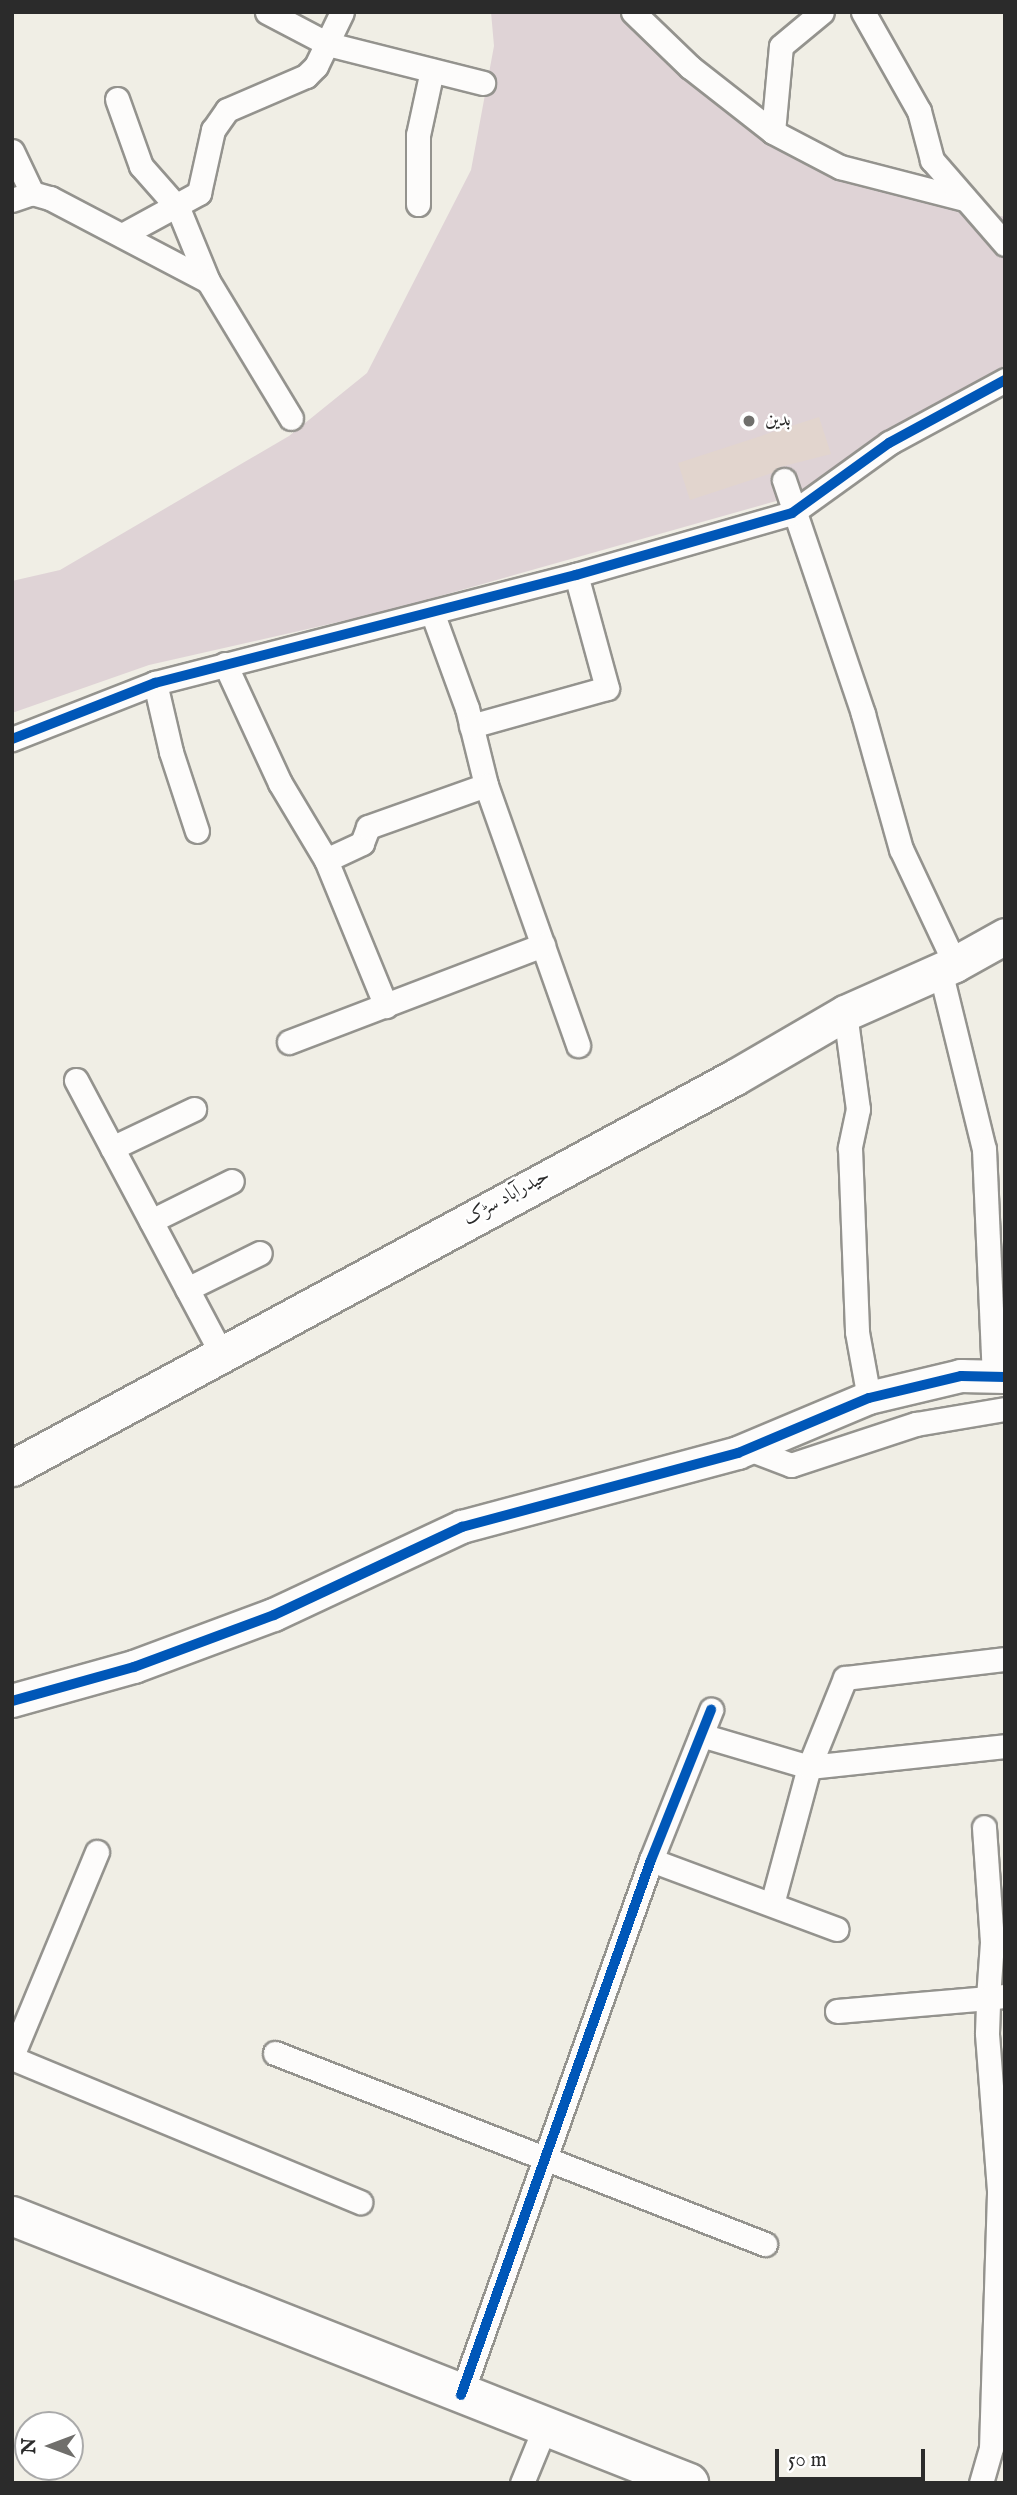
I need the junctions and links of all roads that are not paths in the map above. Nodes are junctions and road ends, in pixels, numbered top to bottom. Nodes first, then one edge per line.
1 (267, 12) edge
2 (342, 12) edge
3 (634, 12) edge
4 (822, 12) edge
5 (863, 12) edge
6 (328, 44) junction
7 (432, 70) junction
8 (483, 83) dead end
9 (117, 99) dead end
10 (773, 132) junction
11 (12, 151) edge
12 (22, 196) edge
13 (965, 199) junction
14 (418, 204) dead end
15 (178, 208) junction
16 (122, 235) junction
17 (1005, 244) edge
18 (208, 281) junction
19 (1005, 380) edge
20 (291, 418) dead end
21 (784, 480) dead end
22 (792, 513) junction
23 (576, 575) junction
24 (432, 612) junction
25 (225, 664) junction
26 (155, 683) junction
27 (471, 726) junction
28 (12, 739) edge
29 (486, 785) junction
30 (197, 831) dead end
31 (326, 860) junction
32 (1005, 936) edge
33 (543, 945) junction
34 (948, 967) junction
35 (386, 1006) junction
36 (845, 1013) junction
37 (289, 1042) dead end
38 (578, 1045) dead end
39 (76, 1080) dead end
40 (194, 1108) dead end
41 (112, 1148) junction
42 (232, 1181) dead end
43 (151, 1221) junction
44 (260, 1253) dead end
45 (187, 1289) junction
46 (222, 1355) junction
47 (999, 1376) edge
48 (869, 1398) junction
49 (1005, 1409) edge
50 (749, 1448) junction
51 (12, 1468) edge
52 (1005, 1659) edge
53 (12, 1701) edge
54 (711, 1710) dead end
55 (701, 1734) junction
56 (1005, 1746) edge
57 (809, 1767) junction
58 (984, 1827) dead end
59 (97, 1852) dead end
60 (651, 1860) junction
61 (772, 1904) junction
62 (838, 1929) dead end
63 (998, 1941) edge
64 (996, 1997) edge
65 (837, 2011) dead end
66 (275, 2053) dead end
67 (12, 2057) edge
68 (546, 2157) junction
69 (1002, 2191) edge
70 (360, 2202) dead end
71 (12, 2216) edge
72 (765, 2244) dead end
73 (461, 2395) junction
74 (545, 2427) junction
75 (522, 2483) edge
76 (689, 2483) edge
77 (981, 2483) edge

1 - 6 street
2 - 6 street
3 - 10 street
4 - 10 street
5 - 13 street
6 - 7 street
6 - 15 street
7 - 8 street
7 - 14 street
9 - 15 street
10 - 13 street
11 - 12 street
12 - 16 street
13 - 17 street
15 - 16 street
15 - 18 street
16 - 18 street
18 - 20 street
19 - 22 street
21 - 22 street
22 - 23 street
22 - 34 street
23 - 24 street
23 - 27 street
24 - 25 street
24 - 27 street
25 - 26 street
25 - 31 street
26 - 28 street
26 - 30 street
27 - 29 street
29 - 31 street
29 - 33 street
31 - 35 street
32 - 34 main road, حیدرآباد سڑک
33 - 35 street
33 - 38 street
34 - 36 main road, حیدرآباد سڑک
34 - 47 street
35 - 37 street
36 - 46 main road, حیدرآباد سڑک
36 - 48 street
39 - 41 street
40 - 41 street
41 - 43 street
42 - 43 street
43 - 45 street
44 - 45 street
45 - 46 street
46 - 51 main road, حیدرآباد سڑک
47 - 48 street
48 - 50 street
49 - 50 street
50 - 53 street
52 - 57 street
54 - 55 street
55 - 57 street
55 - 60 street
56 - 57 street
57 - 61 street
58 - 63 street
59 - 67 street
60 - 61 street
60 - 68 street
61 - 62 street
63 - 64 street
64 - 65 street
64 - 69 street
66 - 68 street
67 - 70 street
68 - 72 street
68 - 73 street
69 - 77 street
71 - 73 highway
73 - 74 highway
74 - 75 street
74 - 76 highway

